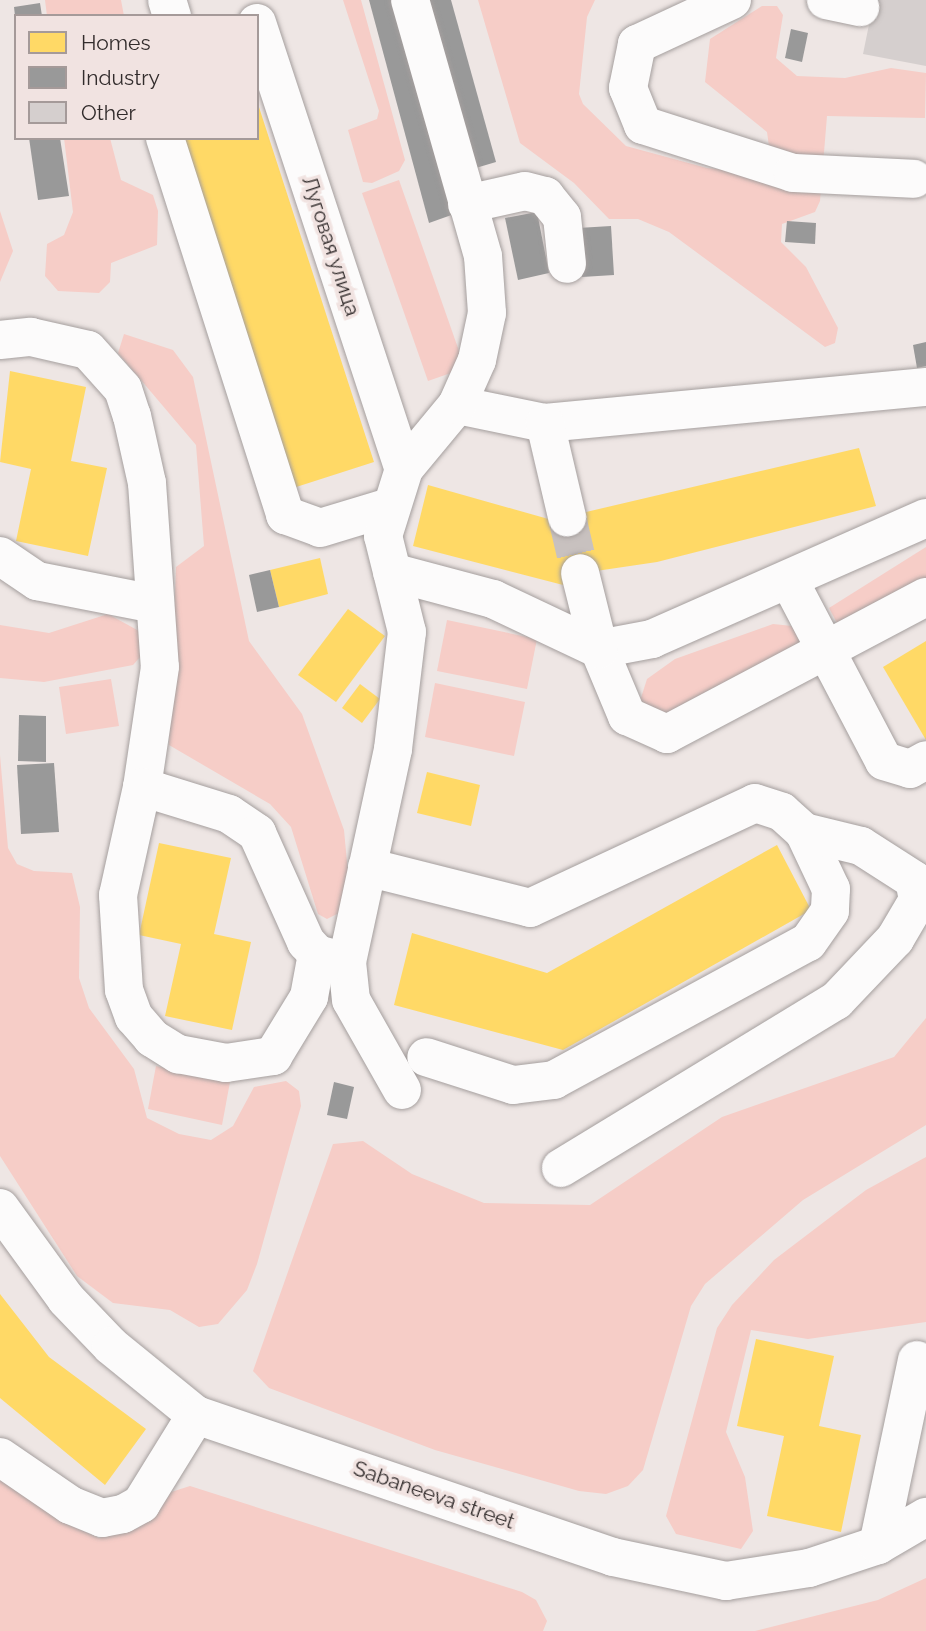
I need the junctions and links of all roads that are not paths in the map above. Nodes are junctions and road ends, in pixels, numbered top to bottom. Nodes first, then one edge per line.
1 (410, 0) edge
2 (732, 0) edge
3 (259, 36) edge
4 (166, 140) edge
5 (913, 176) edge
6 (467, 204) junction
7 (567, 264) dead end
8 (0, 340) edge
9 (926, 387) edge
10 (457, 405) junction
11 (545, 423) junction
12 (404, 469) junction
13 (389, 507) junction
14 (567, 517) tunnel mouth
15 (926, 518) edge
16 (0, 556) edge
17 (392, 572) junction
18 (580, 573) tunnel mouth
19 (789, 580) junction
20 (926, 597) edge
21 (154, 604) junction
22 (599, 649) junction
23 (828, 653) junction
24 (926, 760) edge
25 (142, 787) junction
26 (804, 832) junction
27 (367, 867) junction
28 (922, 890) edge
29 (332, 958) junction
30 (426, 1057) dead end
31 (402, 1090) dead end
32 (561, 1168) dead end
33 (0, 1208) edge
34 (917, 1360) dead end
35 (196, 1415) junction
36 (0, 1457) edge
37 (926, 1517) edge
38 (878, 1545) junction

1 - 6 street
2 - 5 street
3 - 12 street, Луговая улица
4 - 13 street
6 - 7 street
6 - 10 street
8 - 21 street
9 - 11 street
10 - 11 street
10 - 12 street
11 - 14 street
12 - 13 street
13 - 17 street
15 - 19 street
16 - 21 street
17 - 22 street
17 - 27 street
18 - 22 street
19 - 22 street
19 - 23 street
20 - 23 street
21 - 25 street
22 - 23 street
23 - 24 street
25 - 29 street
25 - 29 street
26 - 27 street
26 - 28 street
26 - 30 street
27 - 29 street
28 - 32 street
29 - 31 street
33 - 35 street
34 - 38 street
35 - 36 street
35 - 38 street, Sabaneeva street
37 - 38 street, Sabaneeva street

